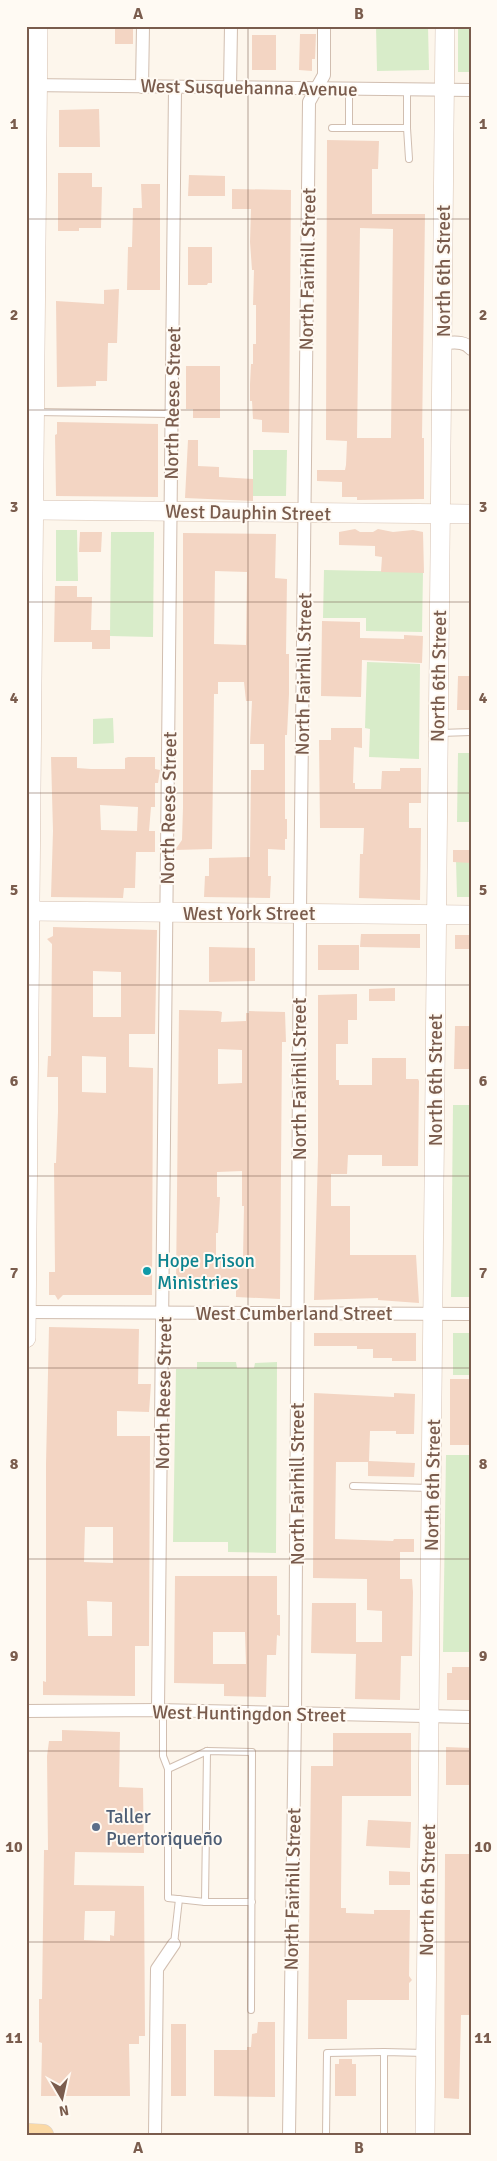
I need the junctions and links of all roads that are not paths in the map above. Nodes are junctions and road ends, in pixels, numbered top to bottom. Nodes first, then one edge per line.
1 (38, 26) edge
2 (143, 26) edge
3 (230, 26) edge
4 (324, 26) edge
5 (445, 26) edge
6 (32, 85) edge
7 (142, 86) junction
8 (175, 87) junction
9 (230, 87) junction
10 (317, 88) junction
11 (349, 88) junction
12 (407, 89) junction
13 (444, 89) junction
14 (471, 90) edge
15 (332, 128) dead end
16 (349, 128) junction
17 (407, 128) junction
18 (409, 159) dead end
19 (442, 343) junction
20 (471, 349) edge
21 (34, 412) junction
22 (172, 414) junction
23 (29, 510) edge
24 (170, 511) junction
25 (304, 512) junction
26 (440, 514) junction
27 (471, 514) edge
28 (471, 732) edge
29 (438, 733) junction
30 (28, 911) edge
31 (167, 912) junction
32 (300, 912) junction
33 (435, 914) junction
34 (471, 915) edge
35 (26, 1312) edge
36 (164, 1312) junction
37 (298, 1313) junction
38 (434, 1314) junction
39 (471, 1314) edge
40 (26, 1338) edge
41 (353, 1486) dead end
42 (432, 1488) junction
43 (161, 1710) junction
44 (26, 1711) edge
45 (295, 1714) junction
46 (429, 1717) junction
47 (471, 1717) edge
48 (208, 1752) junction
49 (168, 1769) junction
50 (179, 1899) junction
51 (205, 1902) junction
52 (252, 1902) junction
53 (174, 1944) joint
54 (251, 2010) dead end
55 (384, 2052) junction
56 (426, 2053) junction
57 (26, 2134) edge
58 (43, 2135) edge
59 (155, 2135) edge
60 (289, 2135) edge
61 (326, 2135) edge
62 (384, 2135) edge
63 (425, 2135) edge

1 - 6 main road
2 - 7 street
3 - 9 street
4 - 10 street, North Fairhill Street
5 - 13 main road, North 6th Street
6 - 7 street, West Susquehanna Avenue
6 - 21 main road
7 - 8 street, West Susquehanna Avenue
8 - 9 street, West Susquehanna Avenue
8 - 22 street, North Reese Street
9 - 10 street, West Susquehanna Avenue
10 - 11 street, West Susquehanna Avenue
10 - 25 street, North Fairhill Street
11 - 12 street, West Susquehanna Avenue
11 - 16 lane
12 - 13 street, West Susquehanna Avenue
12 - 17 lane
13 - 14 street, West Susquehanna Avenue
13 - 19 main road, North 6th Street
15 - 16 lane
16 - 17 lane
17 - 18 lane
19 - 20 street
19 - 26 main road, North 6th Street
21 - 22 lane
21 - 23 main road
22 - 24 street, North Reese Street
23 - 24 main road, West Dauphin Street
23 - 30 main road
24 - 25 main road, West Dauphin Street
24 - 31 street, North Reese Street
25 - 26 main road, West Dauphin Street
25 - 32 street, North Fairhill Street
26 - 27 main road, West Dauphin Street
26 - 29 main road, North 6th Street
28 - 29 lane
29 - 33 main road, North 6th Street
30 - 31 main road, West York Street
30 - 35 main road
31 - 32 main road, West York Street
31 - 36 street, North Reese Street
32 - 33 main road, West York Street
32 - 37 street, North Fairhill Street
33 - 34 main road, West York Street
33 - 38 main road, North 6th Street
35 - 36 street, West Cumberland Street
35 - 40 main road
36 - 37 street, West Cumberland Street
36 - 43 street, North Reese Street
37 - 38 street, West Cumberland Street
37 - 45 street, North Fairhill Street
38 - 39 street, West Cumberland Street
38 - 42 main road, North 6th Street
41 - 42 lane
42 - 46 main road, North 6th Street
43 - 44 street, West Huntingdon Street
43 - 45 street, West Huntingdon Street
43 - 49 lane
45 - 46 street, West Huntingdon Street
45 - 60 street, North Fairhill Street
46 - 47 street, West Huntingdon Street
46 - 56 main road, North 6th Street
48 - 49 lane
48 - 51 lane
48 - 52 lane
49 - 50 lane
50 - 51 lane
50 - 53 lane
51 - 52 lane
52 - 54 lane
53 - 59 street
55 - 56 lane
55 - 61 lane
55 - 62 lane
56 - 63 main road, North 6th Street
57 - 58 main road

